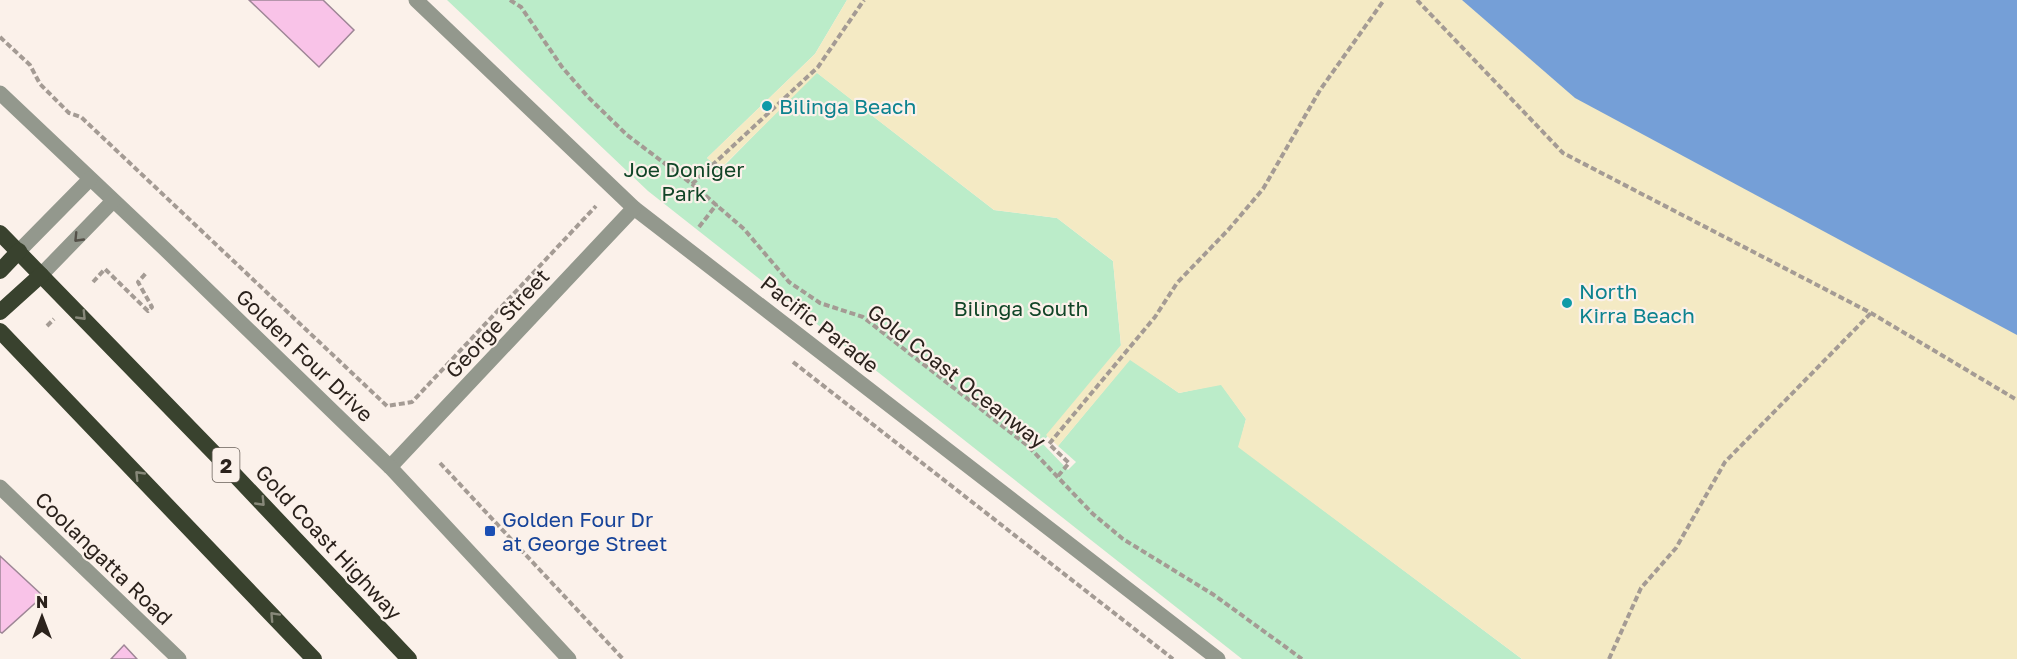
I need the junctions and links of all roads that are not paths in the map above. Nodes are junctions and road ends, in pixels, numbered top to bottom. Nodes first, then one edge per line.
1 (416, 0) edge
2 (0, 93) edge
3 (90, 179) junction
4 (113, 201) junction
5 (634, 208) junction
6 (0, 233) edge
7 (19, 252) junction
8 (0, 271) edge
9 (41, 274) junction
10 (0, 312) edge
11 (0, 331) edge
12 (390, 467) junction
13 (0, 487) edge
14 (178, 659) edge
15 (314, 659) edge
16 (409, 659) edge
17 (569, 659) edge
18 (1218, 659) edge

1 - 5 street, Pacific Parade
2 - 3 street, Golden Four Drive
3 - 4 street, Golden Four Drive
3 - 7 street
4 -> 9 street
4 - 12 street, Golden Four Drive
5 - 12 street, George Street
5 - 18 street, Pacific Parade
6 - 7 highway, Gold Coast Highway / 2
7 - 8 highway
7 - 9 highway, Gold Coast Highway / 2
9 - 10 highway
9 -> 16 highway, Gold Coast Highway / 2
15 -> 11 highway
12 - 17 street, Golden Four Drive
13 - 14 street, Coolangatta Road

